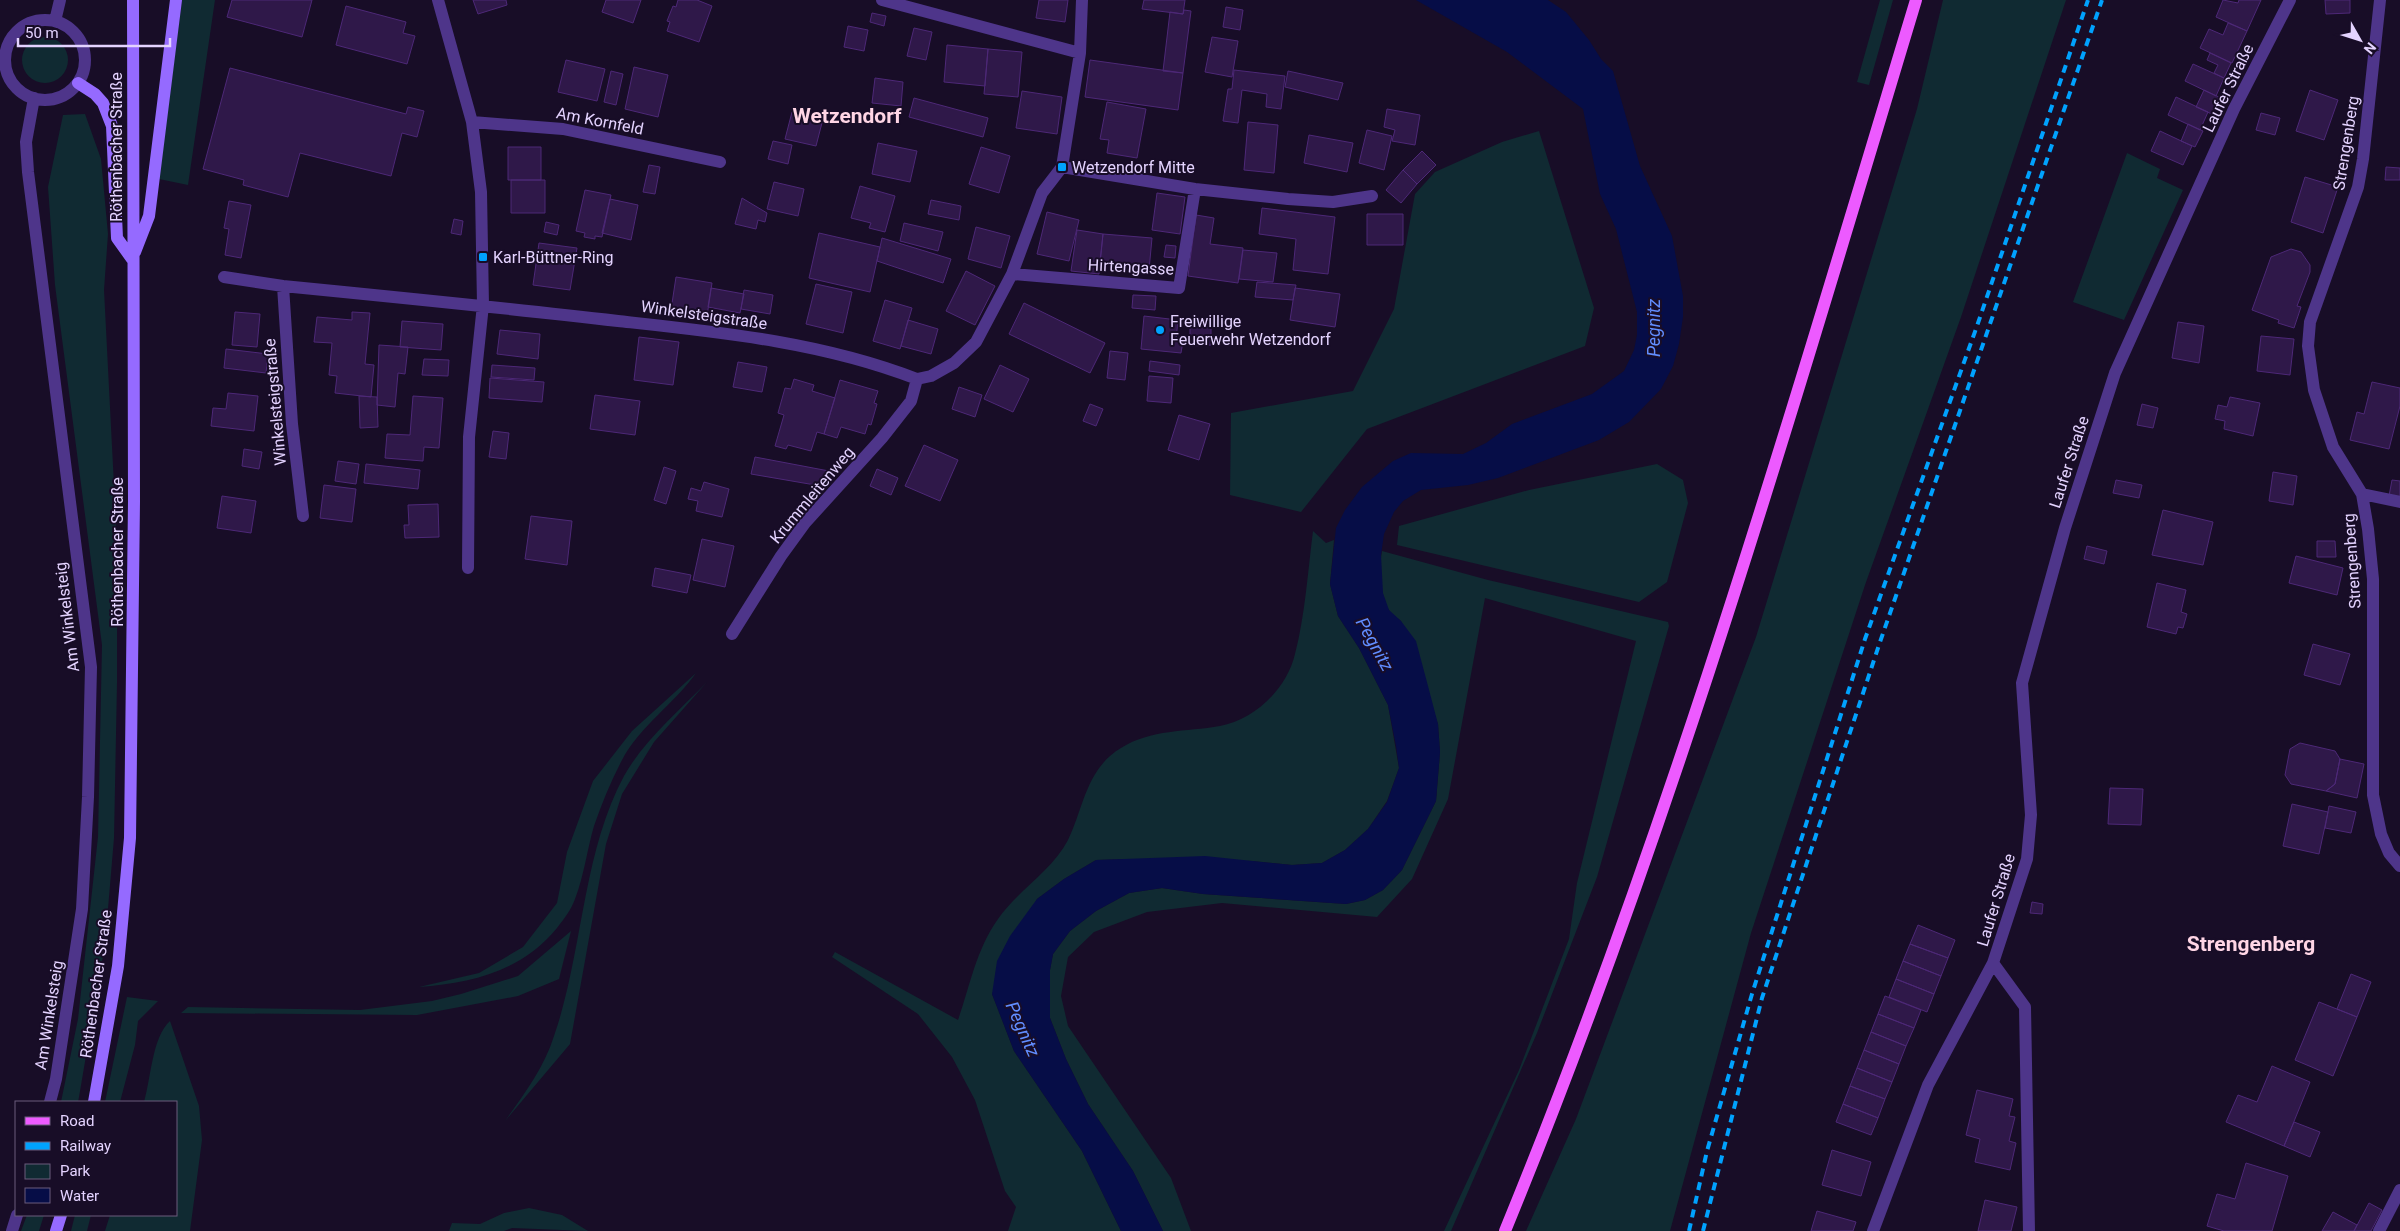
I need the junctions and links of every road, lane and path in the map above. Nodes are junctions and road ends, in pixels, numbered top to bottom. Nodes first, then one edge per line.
1 (60, 0) edge
2 (133, 0) edge
3 (176, 0) edge
4 (438, 0) edge
5 (882, 0) edge
6 (1082, 0) edge
7 (1916, 0) edge
8 (2290, 0) edge
9 (2380, 0) edge
10 (55, 20) junction
11 (1080, 53) junction
12 (2, 58) edge
13 (78, 84) junction
14 (34, 98) junction
15 (472, 122) junction
16 (720, 162) dead end
17 (1062, 167) junction
18 (1195, 189) junction
19 (1372, 196) dead end
20 (132, 259) junction
21 (1012, 274) junction
22 (224, 277) dead end
23 (283, 286) junction
24 (483, 305) junction
25 (917, 379) junction
26 (2362, 494) junction
27 (2400, 502) edge
28 (302, 516) dead end
29 (468, 568) dead end
30 (732, 634) dead end
31 (2400, 866) edge
32 (1993, 963) junction
33 (50, 1101) edge
34 (94, 1101) edge
35 (2400, 1190) edge
36 (17, 1216) edge
37 (61, 1216) edge
38 (12, 1231) edge
39 (56, 1231) edge
40 (1505, 1231) edge
41 (1873, 1231) edge
42 (2029, 1231) edge
43 (2379, 1231) edge

1 - 10 street
2 - 20 main road, Röthenbacher Straße
3 - 20 main road
4 - 15 street
5 - 11 street
6 - 11 street
7 - 40 main road
8 - 32 street, Laufer Straße
9 - 26 street, Strengenberg
10 - 12 street
10 - 13 street
11 - 17 street
12 - 14 street
13 - 14 street
13 - 20 main road
14 - 33 street, Am Winkelsteig
15 - 16 street, Am Kornfeld
15 - 24 street
17 - 18 street
17 - 21 street
18 - 19 street
18 - 21 street, Hirtengasse
20 - 34 main road, Röthenbacher Straße
21 - 25 street
22 - 23 street, Winkelsteigstraße
23 - 24 street, Winkelsteigstraße
23 - 28 street, Winkelsteigstraße
24 - 25 street, Winkelsteigstraße
24 - 29 street
25 - 30 street, Krummleitenweg
26 - 27 street
26 - 31 street, Strengenberg
32 - 41 street, Laufer Straße
32 - 42 street, Laufer Straße
35 - 43 street
36 - 38 street
37 - 39 main road

